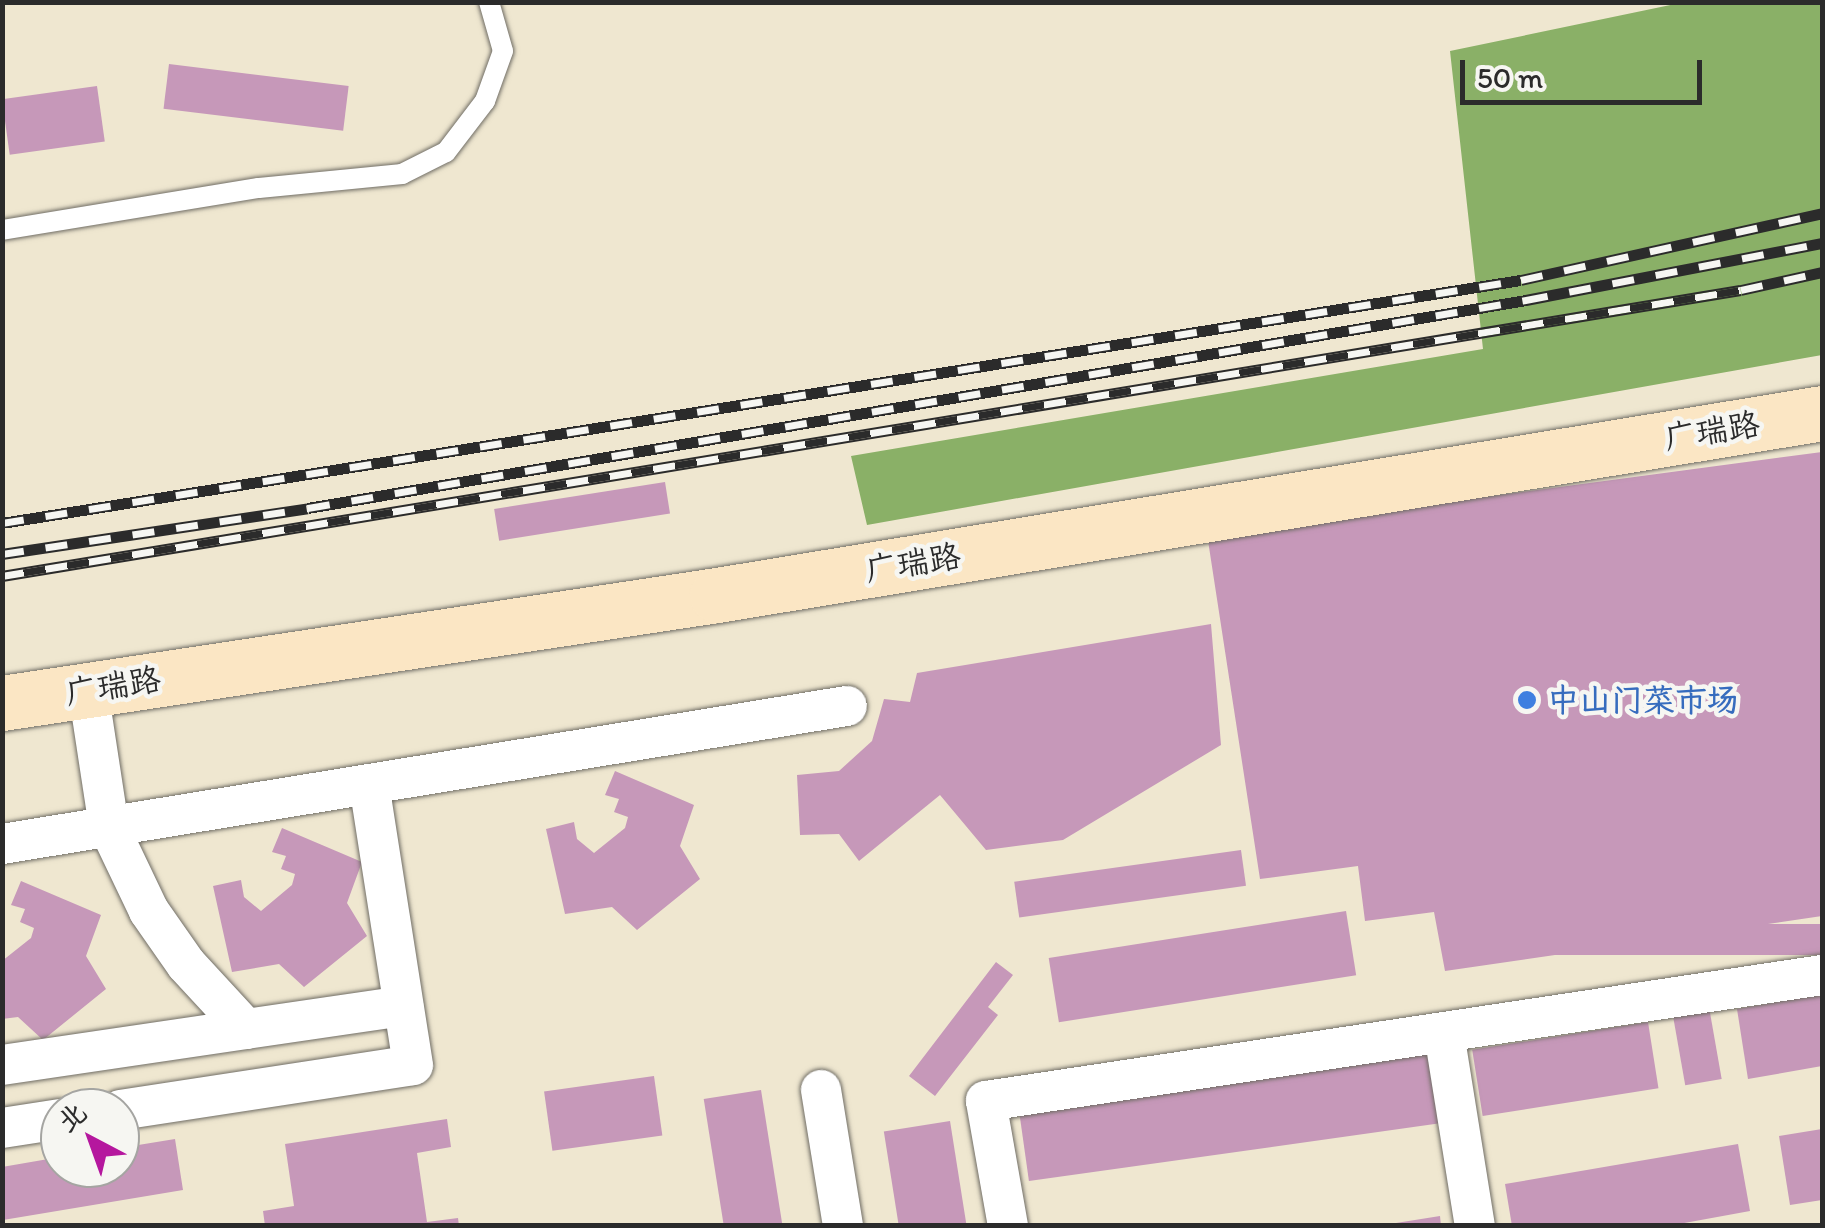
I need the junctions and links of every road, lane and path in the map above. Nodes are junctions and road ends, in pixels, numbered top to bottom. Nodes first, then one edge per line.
1 (489, 2) edge
2 (2, 230) edge
3 (1822, 413) edge
4 (88, 689) junction
5 (2, 702) edge
6 (847, 706) dead end
7 (369, 784) junction
8 (109, 827) junction
9 (2, 844) edge
10 (1822, 975) edge
11 (404, 1006) junction
12 (246, 1029) junction
13 (1444, 1033) junction
14 (2, 1066) edge
15 (822, 1090) dead end
16 (140, 1107) edge
17 (40, 1122) edge
18 (2, 1128) edge
19 (843, 1226) edge
20 (1008, 1226) edge
21 (1475, 1226) edge

1 - 2 lane
3 - 4 main road, 广瑞路
4 - 5 main road, 广瑞路
4 - 8 street
6 - 7 street
7 - 8 street
7 - 11 street
8 - 9 street
8 - 12 street
10 - 13 street
11 - 12 street
11 - 16 street
12 - 14 street
13 - 20 street
13 - 21 street
15 - 19 street
17 - 18 street

